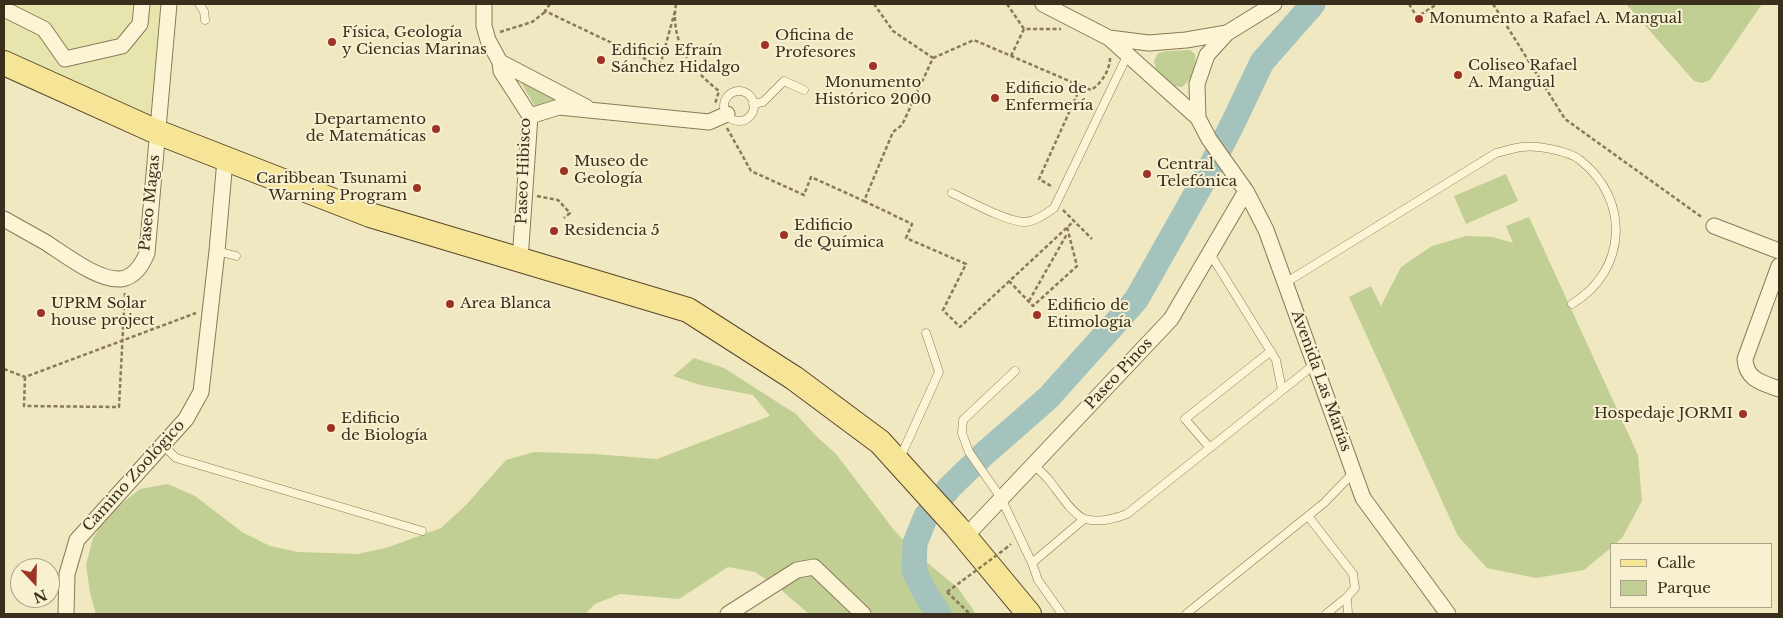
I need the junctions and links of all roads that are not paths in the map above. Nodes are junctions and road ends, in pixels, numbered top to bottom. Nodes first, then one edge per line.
1 (142, 4) edge
2 (169, 4) edge
3 (199, 4) edge
4 (484, 4) edge
5 (1043, 4) edge
6 (1274, 4) edge
7 (4, 8) edge
8 (204, 20) dead end
9 (1227, 33) junction
10 (1109, 38) junction
11 (1128, 54) junction
12 (500, 62) junction
13 (4, 63) edge
14 (804, 90) dead end
15 (753, 104) junction
16 (592, 110) junction
17 (530, 116) junction
18 (723, 116) junction
19 (1198, 118) junction
20 (157, 132) junction
21 (225, 160) junction
22 (1246, 191) junction
23 (952, 193) dead end
24 (4, 219) edge
25 (1714, 226) road end
26 (217, 251) junction
27 (1779, 251) edge
28 (1209, 252) junction
29 (236, 256) dead end
30 (520, 260) junction
31 (1779, 266) edge
32 (1285, 283) junction
33 (1572, 304) dead end
34 (926, 333) dead end
35 (1271, 351) junction
36 (1315, 364) junction
37 (1015, 371) dead end
38 (1779, 389) edge
39 (1282, 390) junction
40 (163, 445) junction
41 (1210, 448) junction
42 (1034, 465) junction
43 (905, 470) junction
44 (1354, 472) junction
45 (1002, 498) junction
46 (1308, 516) junction
47 (1084, 519) junction
48 (422, 531) dead end
49 (960, 532) junction
50 (1032, 563) junction
51 (1347, 597) junction
52 (1018, 609) edge
53 (66, 614) edge
54 (728, 614) edge
55 (863, 614) edge
56 (1062, 614) edge
57 (1186, 614) edge
58 (1326, 614) edge
59 (1348, 614) edge
60 (1448, 614) edge

1 - 7 street
2 - 20 street, Paseo Magas
3 - 8 lane
4 - 12 street, Paseo Hibisco
5 - 10 street
6 - 9 street
9 - 10 street
9 - 19 street
10 - 11 street
11 - 19 street
11 - 23 lane
12 - 16 street
12 - 17 street, Paseo Hibisco
13 - 20 main road
14 - 15 lane
15 - 18 lane
15 - 18 lane
16 - 17 street
16 - 18 street
17 - 30 street, Paseo Hibisco
19 - 22 street, Avenida Las Marías
20 - 21 main road
20 - 24 street, Paseo Magas
21 - 26 street, Camino Zoológico
21 - 30 main road
22 - 28 street, Paseo Pinos
22 - 32 street, Avenida Las Marías
25 - 27 street
26 - 29 lane
26 - 40 street, Camino Zoológico
28 - 35 lane
28 - 42 street, Paseo Pinos
30 - 43 main road
31 - 38 street
32 - 33 lane
32 - 36 street, Avenida Las Marías
34 - 43 lane
35 - 39 lane
35 - 41 lane
36 - 39 lane
36 - 44 street, Avenida Las Marías
37 - 45 lane
39 - 41 lane
40 - 48 lane
40 - 53 street, Camino Zoológico
41 - 47 lane
42 - 45 street, Paseo Pinos
42 - 47 lane
43 - 49 main road
44 - 46 lane
44 - 60 street, Avenida Las Marías
45 - 49 street, Paseo Pinos
45 - 50 lane
46 - 51 lane
46 - 57 lane
47 - 50 lane
49 - 52 main road
50 - 56 lane
51 - 58 lane
51 - 59 lane
54 - 55 street

